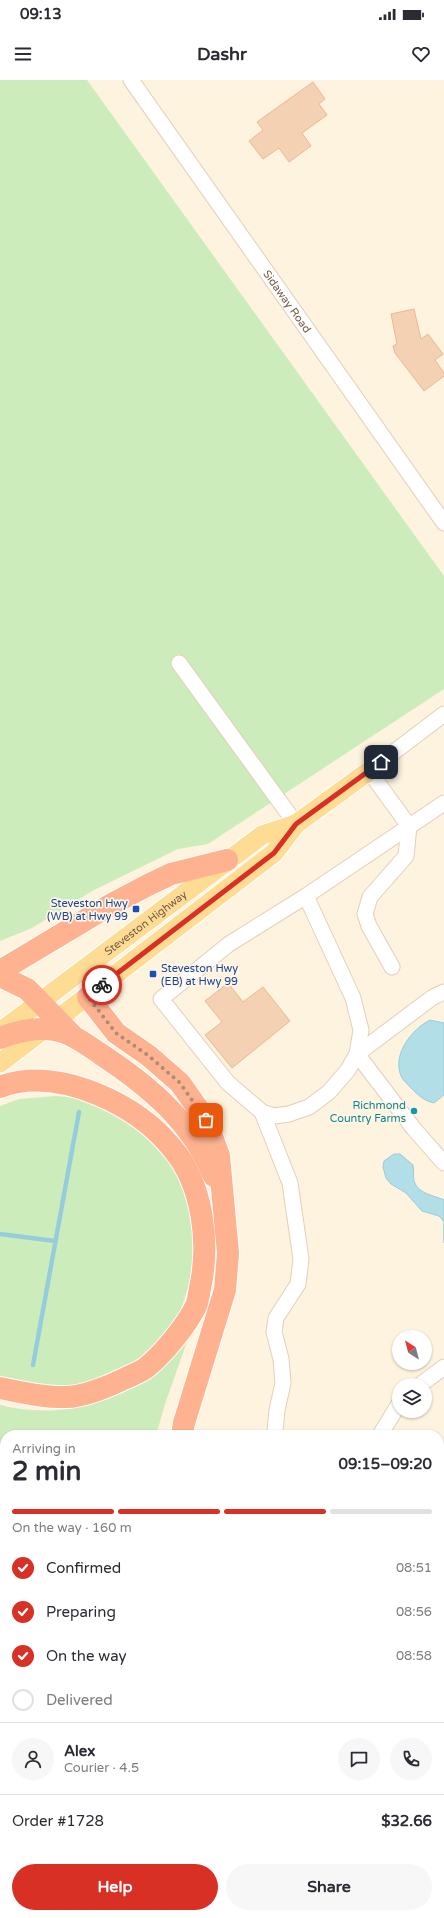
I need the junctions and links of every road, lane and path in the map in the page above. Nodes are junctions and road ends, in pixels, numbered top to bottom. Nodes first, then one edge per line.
1 (131, 80) edge
2 (444, 523) edge
3 (179, 663) dead end
4 (444, 714) edge
5 (369, 771) junction
6 (444, 803) edge
7 (296, 824) junction
8 (409, 826) junction
9 (227, 860) junction
10 (306, 896) junction
11 (392, 967) dead end
12 (0, 971) edge
13 (0, 976) edge
14 (444, 992) edge
15 (88, 997) junction
16 (40, 1000) junction
17 (51, 1024) junction
18 (0, 1032) edge
19 (0, 1038) edge
20 (357, 1054) junction
21 (0, 1063) edge
22 (0, 1087) edge
23 (268, 1114) junction
24 (444, 1163) edge
25 (222, 1197) junction
26 (444, 1367) edge
27 (429, 1378) edge
28 (0, 1388) edge
29 (392, 1415) edge
30 (183, 1430) edge
31 (275, 1430) edge
32 (383, 1430) edge

1 - 2 street, Sidaway Road
3 - 7 street
4 - 5 street, Steveston Highway
5 - 7 main road, Steveston Highway
5 - 8 street
6 - 8 street
7 - 9 main road, Steveston Highway
7 - 15 main road, Steveston Highway
8 - 10 street
8 - 11 street
9 - 12 highway
9 - 16 main road, Steveston Highway
10 - 20 street
10 - 23 street
13 - 16 highway
14 - 20 street
15 - 17 main road, Steveston Highway
15 - 25 highway
16 - 17 highway
16 - 18 main road, Steveston Highway
17 - 19 highway
17 - 21 main road, Steveston Highway
17 - 25 highway
20 - 23 street
20 - 24 street
22 - 28 highway
23 - 31 street
25 - 30 highway
26 - 27 street
29 - 32 street

